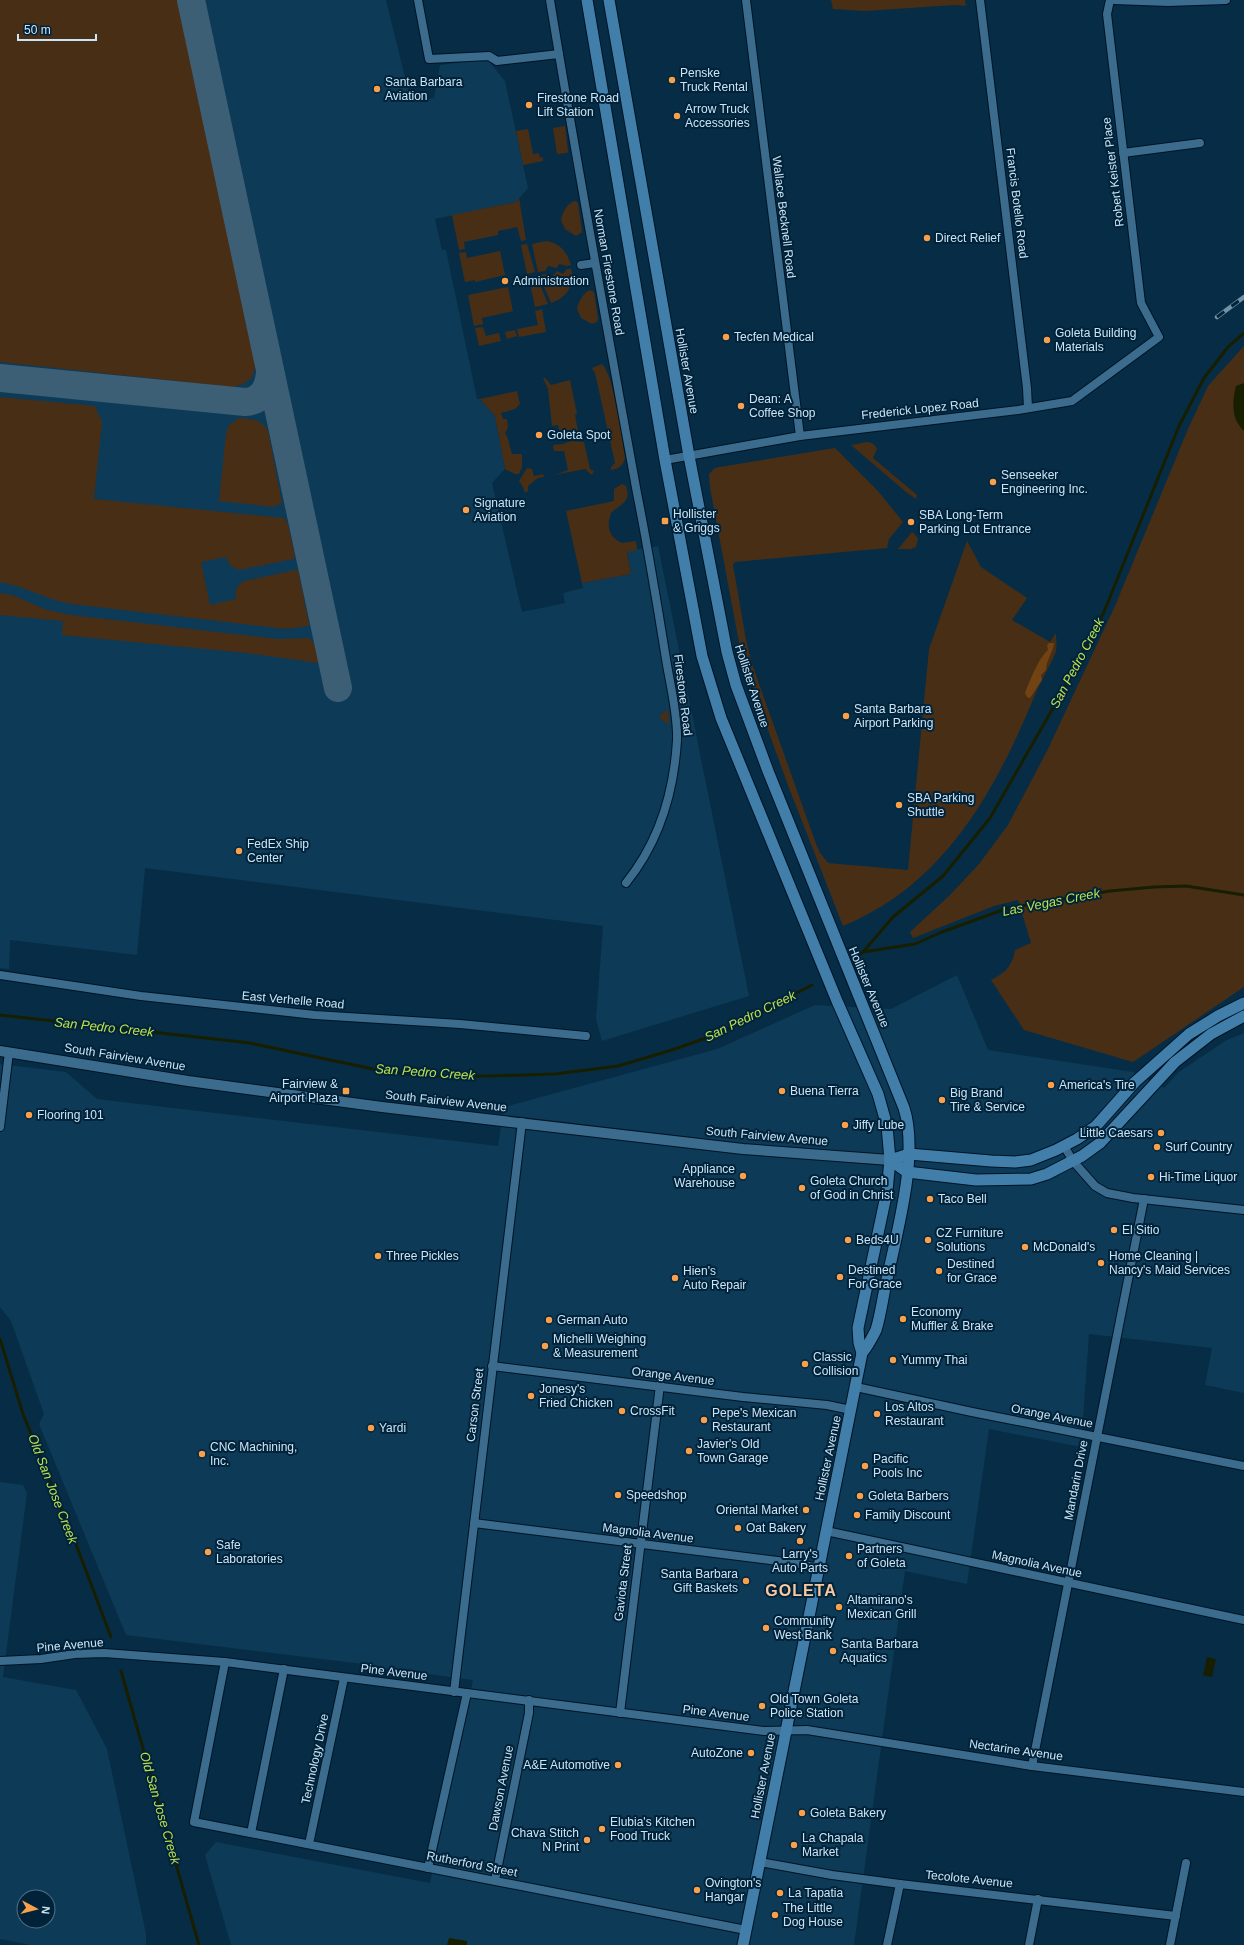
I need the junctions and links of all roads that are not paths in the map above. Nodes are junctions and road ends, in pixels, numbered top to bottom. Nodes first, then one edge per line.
1 (418, 0) edge
2 (550, 0) edge
3 (587, 0) edge
4 (609, 0) edge
5 (746, 0) edge
6 (980, 0) edge
7 (1110, 0) edge
8 (1114, 0) edge
9 (1226, 0) edge
10 (559, 54) junction
11 (1200, 143) dead end
12 (1123, 153) junction
13 (595, 263) junction
14 (581, 265) dead end
15 (1159, 337) joint
16 (1028, 408) junction
17 (800, 436) junction
18 (689, 456) junction
19 (665, 460) junction
20 (648, 548) joint
21 (626, 883) dead end
22 (0, 974) edge
23 (1244, 1003) edge
24 (1244, 1016) edge
25 (586, 1036) dead end
26 (4, 1052) edge
27 (522, 1122) junction
28 (0, 1127) edge
29 (1064, 1146) junction
30 (909, 1154) junction
31 (890, 1160) junction
32 (1073, 1161) junction
33 (906, 1172) junction
34 (1144, 1199) junction
35 (1244, 1210) edge
36 (862, 1353) junction
37 (492, 1366) junction
38 (660, 1386) junction
39 (856, 1387) junction
40 (851, 1410) junction
41 (1097, 1437) junction
42 (1244, 1466) edge
43 (474, 1522) junction
44 (826, 1531) junction
45 (640, 1544) junction
46 (818, 1568) junction
47 (1068, 1582) junction
48 (1244, 1620) edge
49 (0, 1661) edge
50 (224, 1662) junction
51 (284, 1670) junction
52 (344, 1678) junction
53 (454, 1692) junction
54 (467, 1693) junction
55 (529, 1700) junction
56 (620, 1713) junction
57 (785, 1731) junction
58 (1032, 1766) junction
59 (1244, 1792) edge
60 (251, 1833) junction
61 (309, 1844) junction
62 (760, 1862) junction
63 (1186, 1863) dead end
64 (428, 1868) junction
65 (495, 1880) junction
66 (900, 1884) junction
67 (1038, 1899) junction
68 (1176, 1916) junction
69 (746, 1930) junction
70 (743, 1945) edge
71 (887, 1945) edge
72 (1029, 1945) edge
73 (1170, 1945) edge

1 - 10 street
2 - 10 street, Norman Firestone Road
3 - 19 main road, Hollister Avenue
4 - 18 main road, Hollister Avenue
5 - 17 street, Wallace Becknell Road
6 - 16 street, Francis Botello Road
7 - 12 street, Robert Keister Place
8 - 9 street
10 - 13 street, Norman Firestone Road
11 - 12 street
12 - 15 street, Robert Keister Place
13 - 14 street
13 - 20 street, Norman Firestone Road
15 - 16 street, Frederick Lopez Road
16 - 17 street, Frederick Lopez Road
17 - 18 street, Frederick Lopez Road
18 - 19 street, Frederick Lopez Road
18 - 30 main road, Hollister Avenue
19 - 31 main road, Hollister Avenue
20 - 21 street, Firestone Road
22 - 25 street, East Verhelle Road
23 - 29 main road, South Fairview Avenue
24 - 32 main road
26 - 27 street, South Fairview Avenue
26 - 28 street
27 - 31 street, South Fairview Avenue
27 - 37 street, Carson Street
29 - 30 main road, South Fairview Avenue
29 - 32 street
30 - 31 main road, South Fairview Avenue
30 - 33 main road, Hollister Avenue
31 - 33 main road
31 - 36 main road, Hollister Avenue
32 - 33 main road
32 - 34 street
33 - 36 main road, Hollister Avenue
34 - 35 street
34 - 41 street, Mandarin Drive
36 - 39 main road, Hollister Avenue
37 - 38 street, Orange Avenue
37 - 43 street, Carson Street
38 - 40 street, Orange Avenue
38 - 45 street, Gaviota Street
39 - 40 main road, Hollister Avenue
39 - 41 street, Orange Avenue
40 - 44 main road, Hollister Avenue
41 - 42 street, Orange Avenue
41 - 47 street, Mandarin Drive
43 - 45 street, Magnolia Avenue
43 - 53 street, Carson Street
44 - 46 main road, Hollister Avenue
44 - 47 street, Magnolia Avenue
45 - 46 street, Magnolia Avenue
45 - 56 street, Gaviota Street
46 - 57 main road, Hollister Avenue
47 - 48 street, Magnolia Avenue
47 - 58 street, Mandarin Drive
49 - 50 street, Pine Avenue
50 - 51 street, Pine Avenue
50 - 60 street, Rutherford Street
51 - 52 street, Pine Avenue
51 - 60 street
52 - 53 street, Pine Avenue
52 - 61 street, Technology Drive
53 - 54 street, Pine Avenue
54 - 55 street, Pine Avenue
54 - 64 street
55 - 56 street, Pine Avenue
55 - 65 street, Dawson Avenue
56 - 57 street, Pine Avenue
57 - 58 street, Nectarine Avenue
57 - 62 main road, Hollister Avenue
58 - 59 street, Nectarine Avenue
60 - 61 street, Rutherford Street
61 - 64 street, Rutherford Street
62 - 66 street, Tecolote Avenue
62 - 69 main road, Hollister Avenue
63 - 68 street
64 - 65 street, Rutherford Street
65 - 69 street, Rutherford Street
66 - 67 street, Tecolote Avenue
66 - 71 street
67 - 68 street, Tecolote Avenue
67 - 72 street
68 - 73 street
69 - 70 main road, Hollister Avenue

